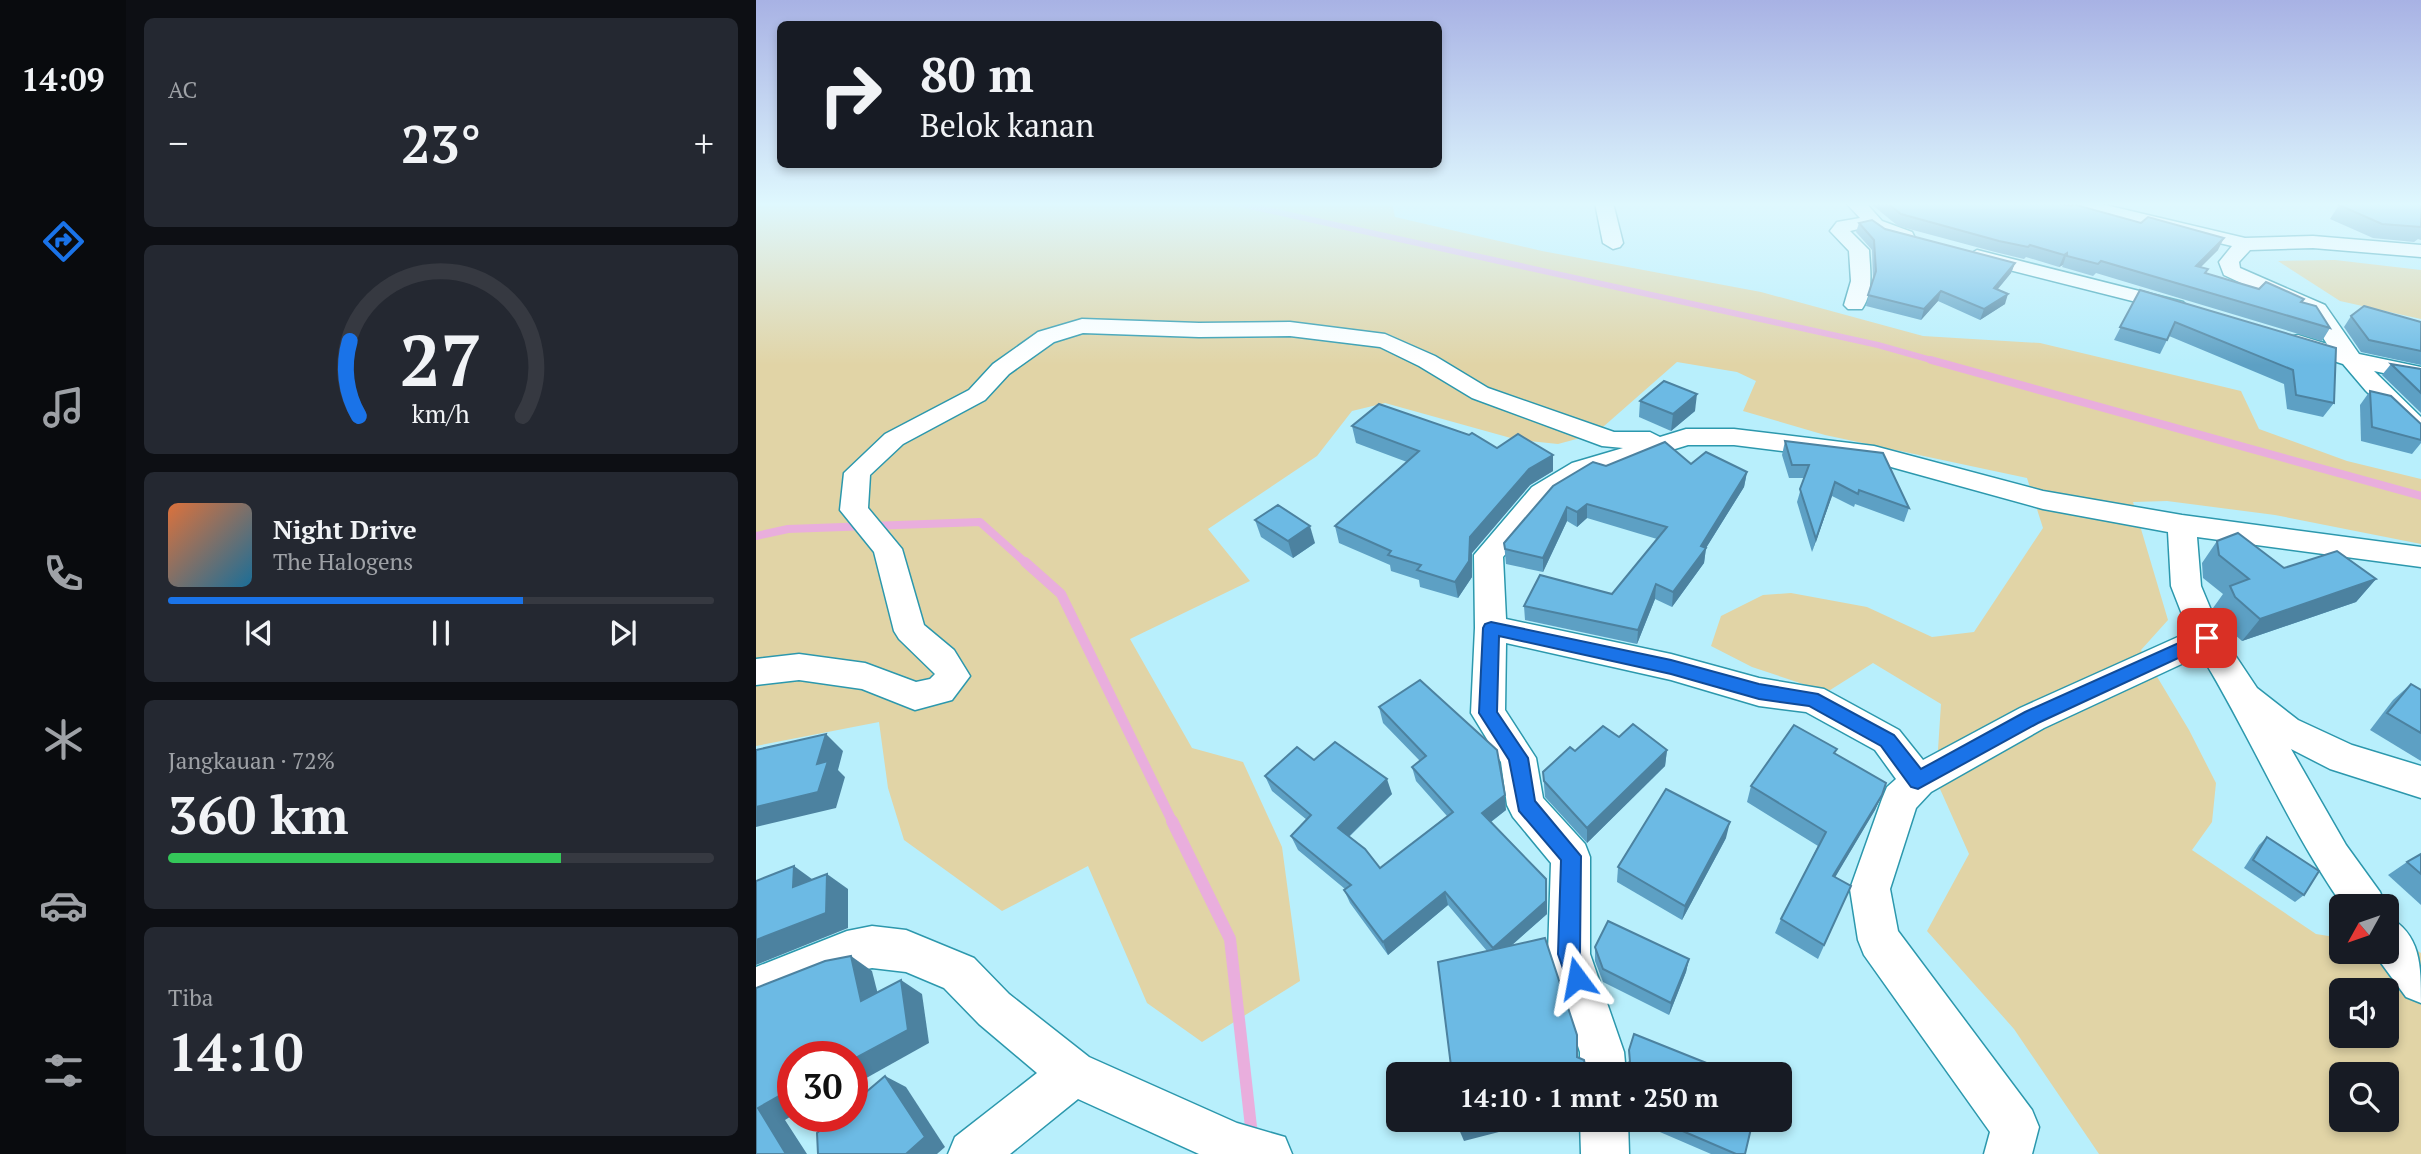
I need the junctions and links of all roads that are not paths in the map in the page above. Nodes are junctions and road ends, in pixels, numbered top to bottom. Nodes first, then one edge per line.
1 (1859, 257) edge
2 (1979, 257) edge
3 (2233, 257) edge
4 (1855, 305) dead end
5 (2193, 312) edge
6 (2280, 337) edge
7 (2351, 359) junction
8 (2421, 374) edge
9 (2421, 431) edge
10 (1686, 437) junction
11 (2182, 525) junction
12 (2421, 557) edge
13 (1491, 628) junction
14 (2207, 638) junction
15 (756, 672) edge
16 (2245, 698) junction
17 (1918, 781) junction
18 (2421, 782) edge
19 (2358, 894) edge
20 (2399, 953) edge
21 (2421, 982) edge
22 (756, 988) edge
23 (1602, 1062) edge
24 (1073, 1073) junction
25 (1604, 1132) edge
26 (1252, 1150) edge
27 (972, 1154) edge
28 (1605, 1154) edge
29 (2008, 1154) edge

1 - 4 street
2 - 5 street
3 - 7 street
6 - 7 street
7 - 8 street
7 - 9 street
10 - 11 street
10 - 13 street
10 - 15 street
11 - 12 street
11 - 14 street
13 - 17 street
13 - 23 street
14 - 16 street
14 - 17 street
16 - 18 street
16 - 19 street
17 - 29 street
20 - 21 street
22 - 24 street
24 - 26 street
24 - 27 street
25 - 28 street

